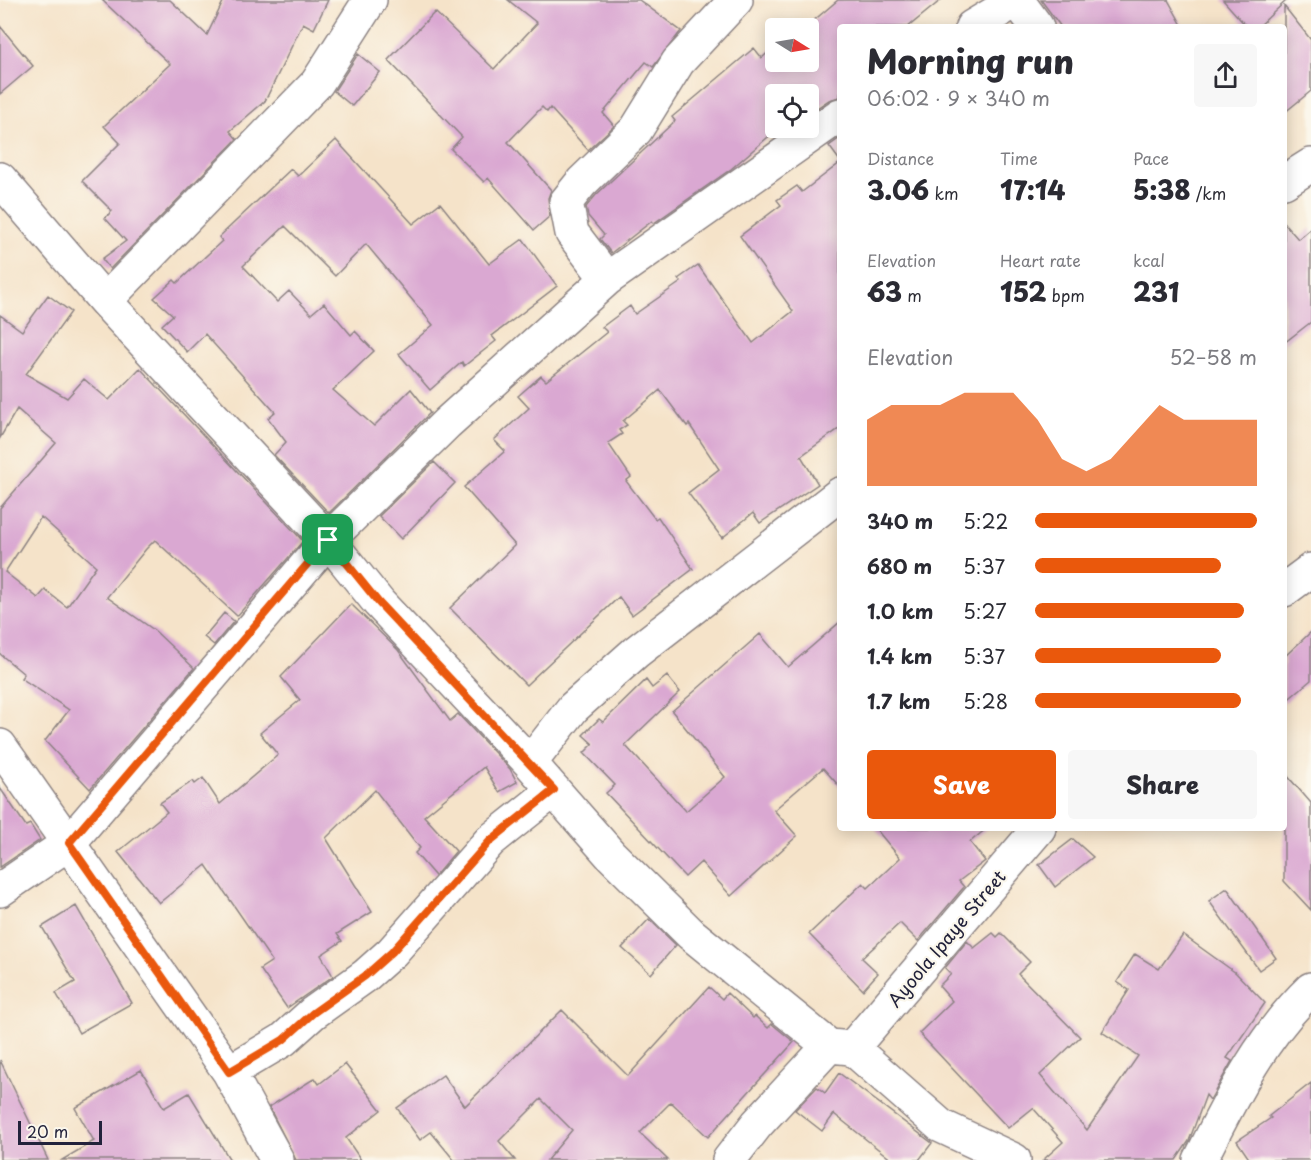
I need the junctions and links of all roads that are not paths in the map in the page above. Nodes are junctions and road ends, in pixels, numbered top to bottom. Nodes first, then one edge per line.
1 (370, 0) edge
2 (736, 0) edge
3 (977, 24) edge
4 (1034, 24) edge
5 (837, 117) edge
6 (1311, 165) edge
7 (0, 179) edge
8 (1287, 180) edge
9 (607, 279) junction
10 (105, 301) junction
11 (837, 496) edge
12 (328, 540) junction
13 (1311, 570) edge
14 (1287, 588) edge
15 (0, 746) edge
16 (530, 763) junction
17 (554, 790) junction
18 (1036, 831) edge
19 (69, 843) junction
20 (0, 890) edge
21 (1311, 989) edge
22 (840, 1047) junction
23 (229, 1072) junction
24 (277, 1160) edge
25 (729, 1160) edge
26 (1014, 1160) edge
27 (1200, 1160) edge

1 - 10 street
2 - 9 street
3 - 4 street
5 - 9 street
6 - 8 street
7 - 10 street
9 - 12 street
10 - 12 street
11 - 16 street
12 - 16 street
12 - 19 street
13 - 14 street
15 - 19 street
16 - 17 street
17 - 22 street
17 - 23 street
18 - 22 street, Ayoola Ipaye Street
19 - 20 street
19 - 23 street
21 - 27 street
22 - 25 street, Ayoola Ipaye Street
22 - 26 street
23 - 24 street

